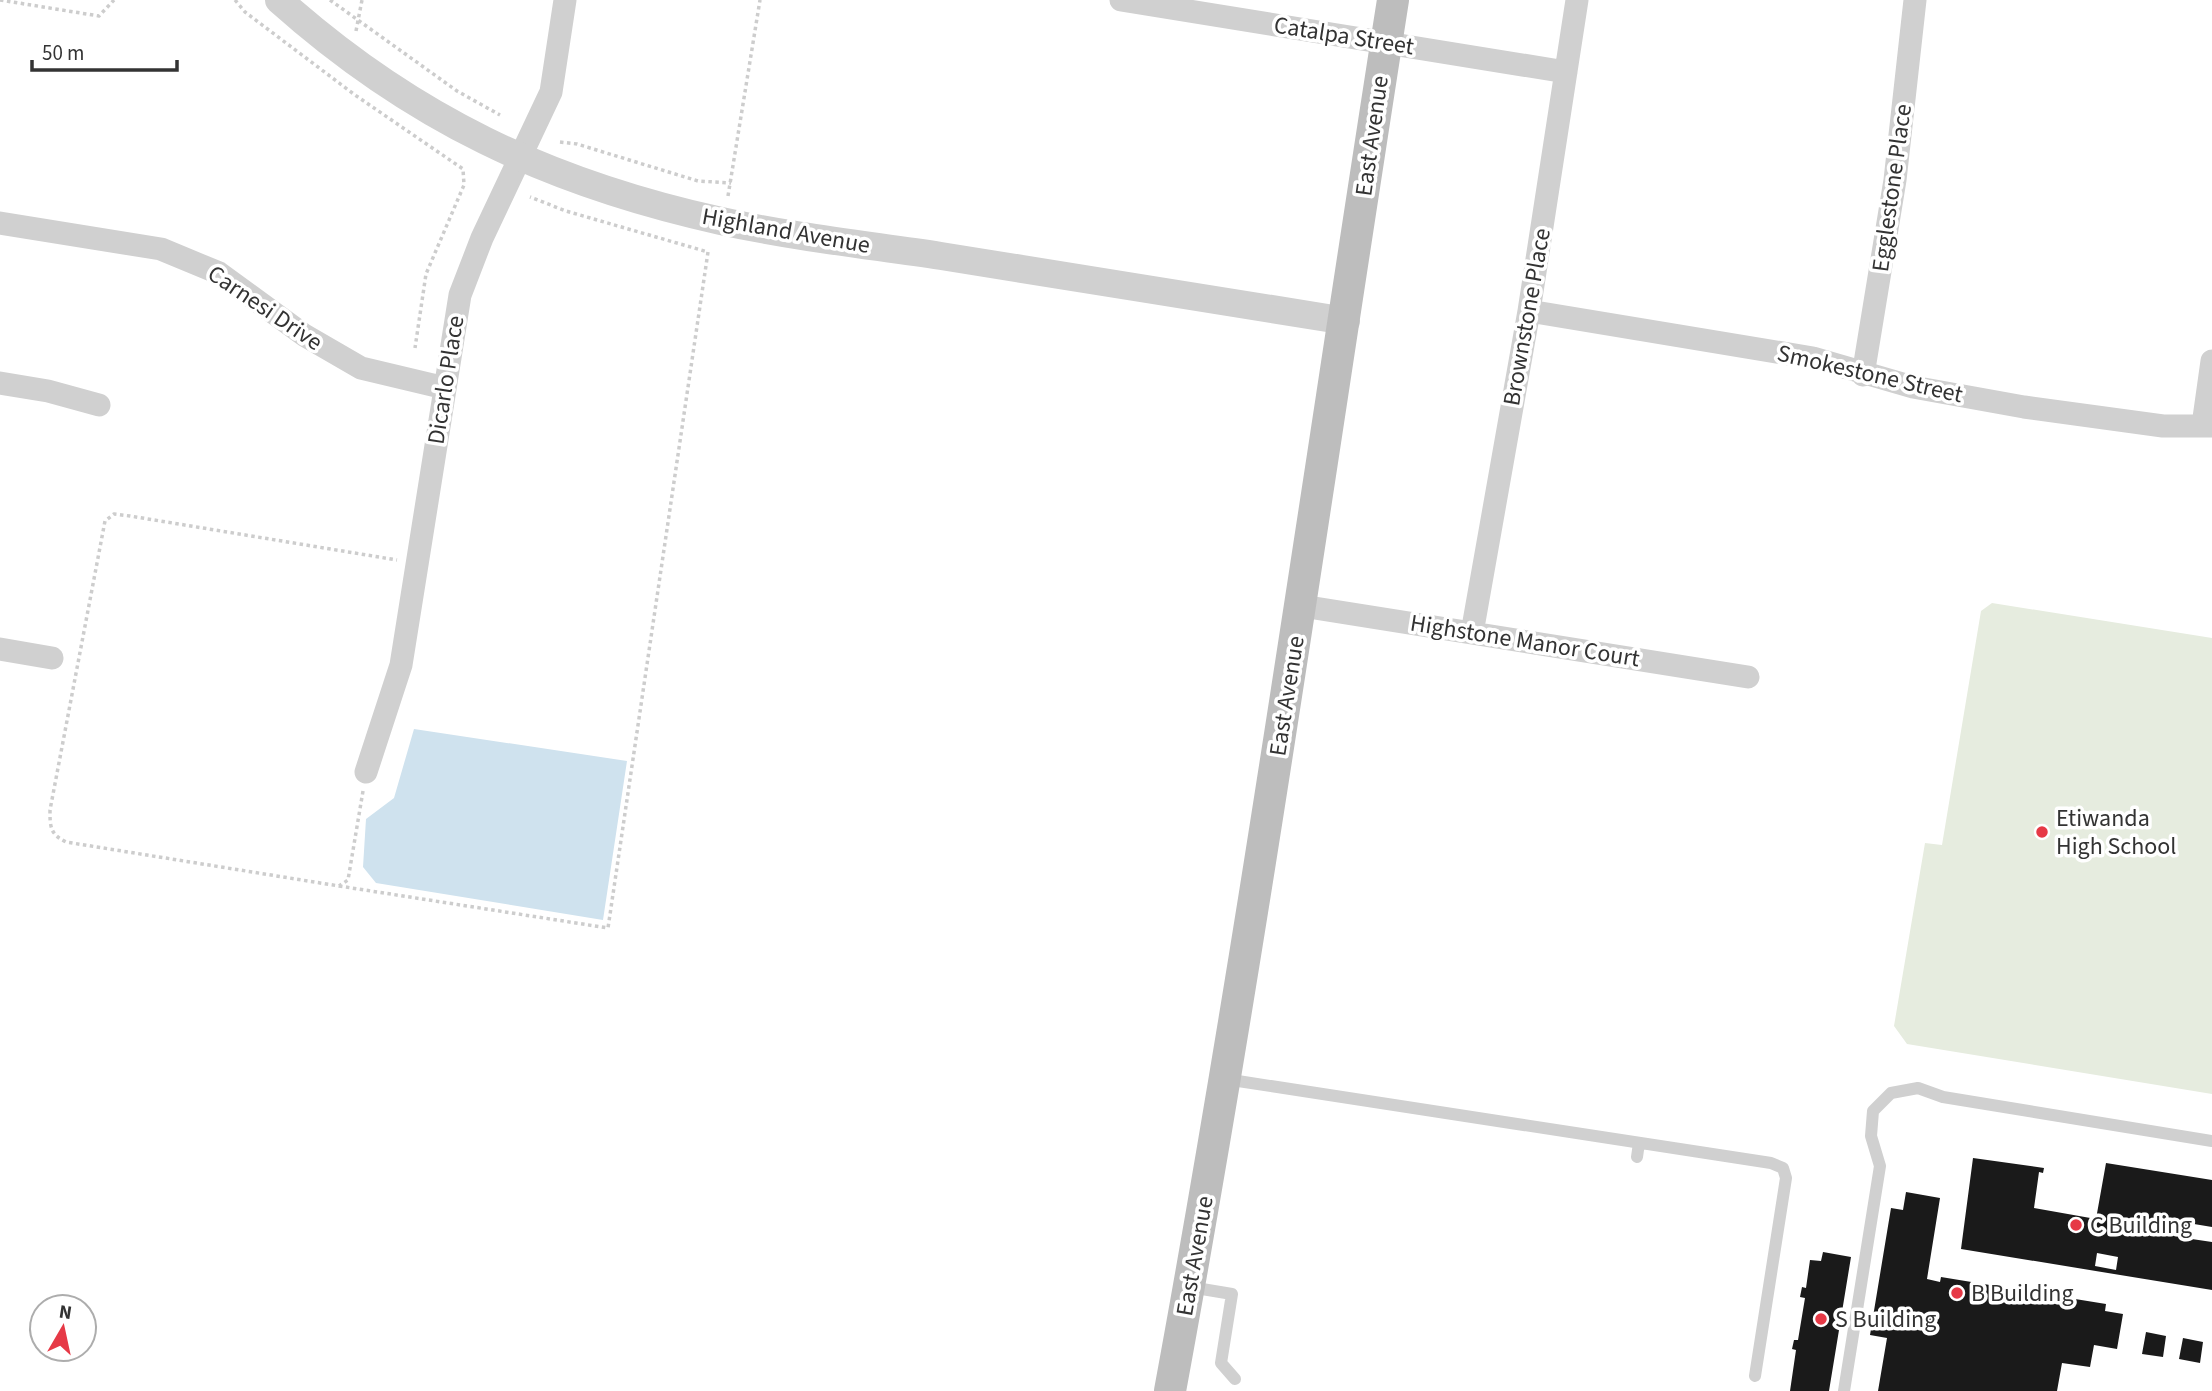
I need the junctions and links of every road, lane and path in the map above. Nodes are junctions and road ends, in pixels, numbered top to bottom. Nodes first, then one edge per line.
1 (0, 0) edge
2 (114, 0) edge
3 (235, 0) edge
4 (279, 0) edge
5 (330, 0) edge
6 (362, 0) edge
7 (565, 0) edge
8 (760, 0) edge
9 (1393, 0) edge
10 (1577, 0) edge
11 (1915, 0) edge
12 (1129, 1) edge
13 (358, 23) junction
14 (356, 31) dead end
15 (1386, 43) junction
16 (1566, 72) junction
17 (500, 115) dead end
18 (560, 142) dead end
19 (520, 159) junction
20 (730, 183) junction
21 (728, 196) dead end
22 (530, 197) dead end
23 (0, 223) edge
24 (1529, 311) junction
25 (1346, 321) junction
26 (415, 348) dead end
27 (2212, 361) edge
28 (1863, 374) junction
29 (0, 383) edge
30 (445, 388) junction
31 (99, 405) dead end
32 (2207, 426) edge
33 (417, 563) junction
34 (1302, 606) junction
35 (1472, 633) junction
36 (0, 649) edge
37 (52, 658) dead end
38 (1748, 677) dead end
39 (366, 772) joint
40 (339, 886) junction
41 (1225, 1079) junction
42 (2212, 1141) edge
43 (1639, 1143) junction
44 (1637, 1157) dead end
45 (1189, 1287) junction
46 (1755, 1377) dead end
47 (1235, 1378) dead end
48 (1170, 1391) edge
49 (1844, 1391) edge

1 - 2 path
3 - 26 path
4 - 19 street, Highland Avenue
5 - 13 path
6 - 13 path
7 - 19 street, Dicarlo Place
8 - 20 path
9 - 15 main road, East Avenue
10 - 16 street, Brownstone Place
11 - 28 street, Egglestone Place
12 - 15 street, Catalpa Street
13 - 14 path
13 - 17 path
15 - 16 street, Catalpa Street
15 - 25 main road, East Avenue
16 - 24 street, Brownstone Place
18 - 20 path
19 - 25 street, Highland Avenue
19 - 30 street, Dicarlo Place
20 - 21 path
22 - 40 path
23 - 30 street, Carnesi Drive
24 - 28 street, Smokestone Street
24 - 35 street, Brownstone Place
25 - 34 main road, East Avenue
27 - 32 street
28 - 32 street, Smokestone Street
29 - 31 street
30 - 33 street, Dicarlo Place
33 - 39 street, Dicarlo Place
33 - 40 path
34 - 35 street, Highstone Manor Court
34 - 41 main road, East Avenue
35 - 38 street, Highstone Manor Court
36 - 37 street
39 - 40 path
41 - 43 lane
41 - 45 main road, East Avenue
42 - 49 lane
43 - 44 lane
43 - 46 lane
45 - 47 lane
45 - 48 main road, East Avenue

